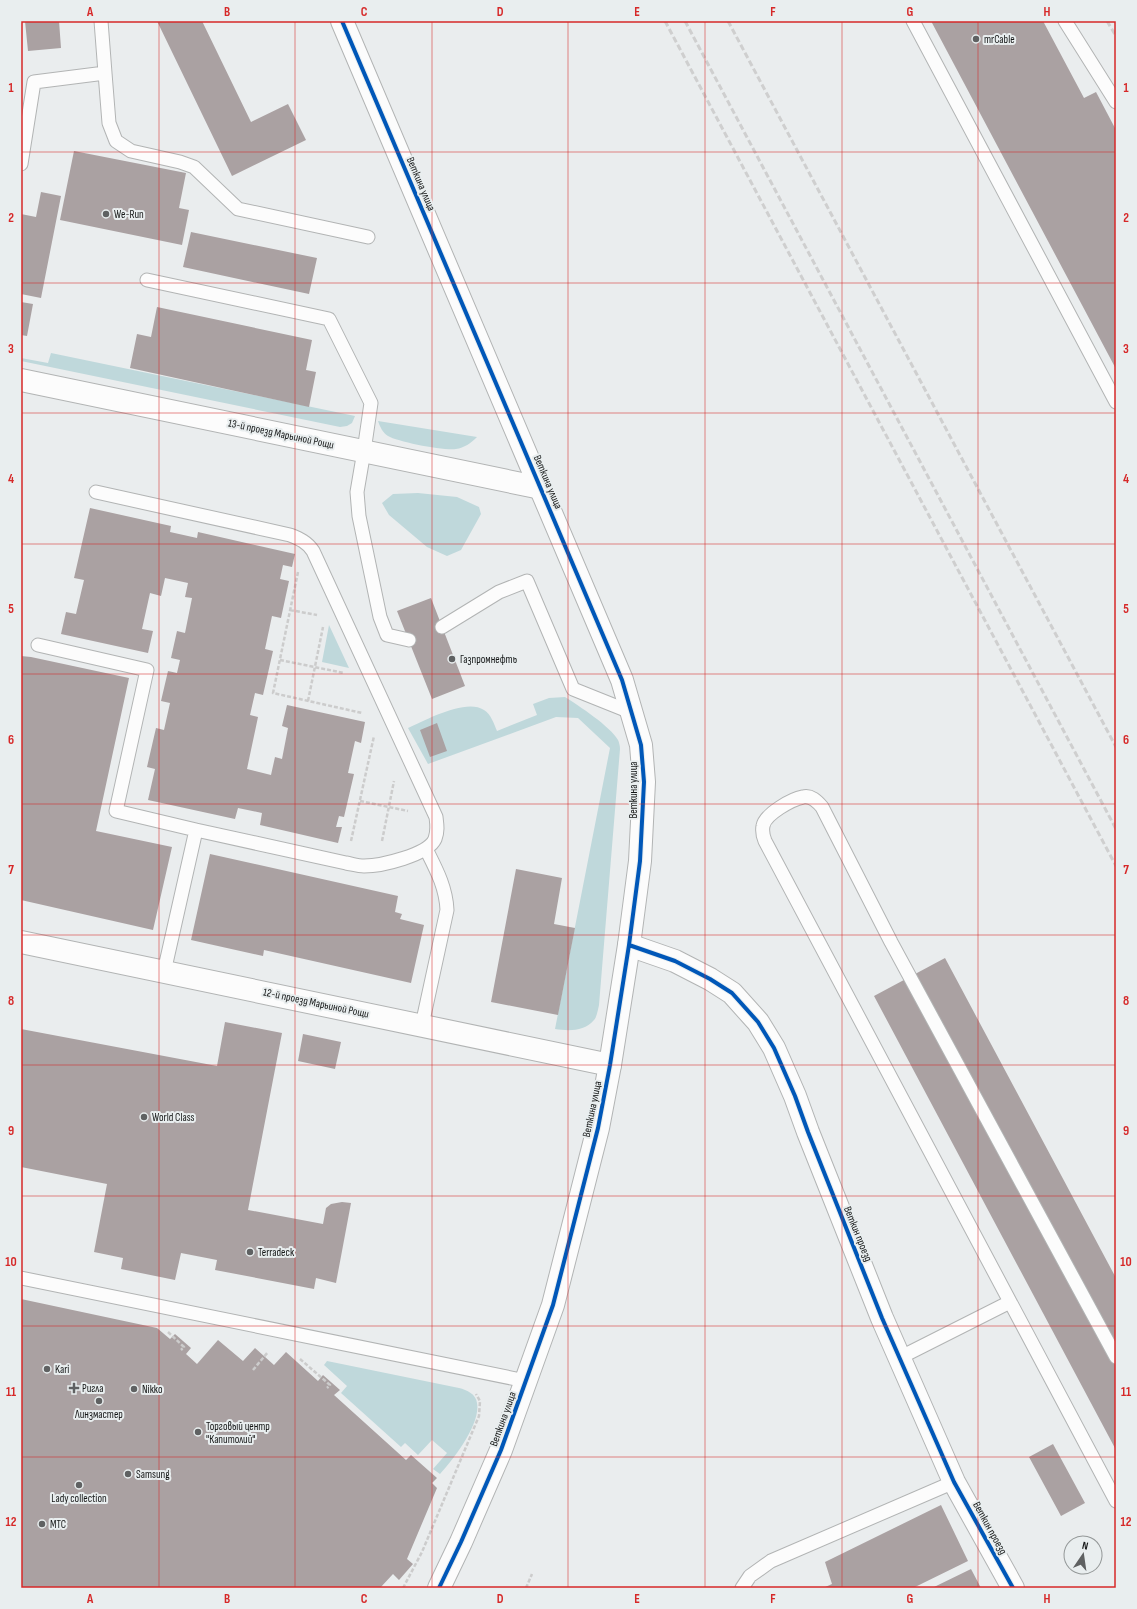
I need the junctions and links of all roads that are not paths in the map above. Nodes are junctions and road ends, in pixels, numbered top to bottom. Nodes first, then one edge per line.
1 (101, 21) edge
2 (342, 21) edge
3 (912, 21) edge
4 (1065, 21) edge
5 (105, 73) junction
6 (1116, 102) edge
7 (21, 164) edge
8 (368, 237) dead end
9 (147, 280) dead end
10 (21, 380) edge
11 (1116, 402) edge
12 (364, 451) junction
13 (541, 488) junction
14 (96, 492) dead end
15 (442, 627) dead end
16 (409, 640) dead end
17 (38, 645) dead end
18 (633, 714) junction
19 (196, 830) junction
20 (426, 849) junction
21 (21, 942) edge
22 (629, 945) junction
23 (164, 972) junction
24 (422, 1025) junction
25 (610, 1065) junction
26 (21, 1278) edge
27 (1010, 1302) junction
28 (1116, 1357) edge
29 (899, 1358) junction
30 (526, 1381) junction
31 (954, 1482) junction
32 (1116, 1502) edge
33 (439, 1588) edge
34 (742, 1588) edge
35 (1013, 1588) edge

1 - 5 lane
2 - 13 street, Веткина улица
3 - 11 lane
4 - 6 lane
5 - 7 lane
5 - 8 lane
9 - 12 lane
10 - 12 street, 13-й проезд Марьиной Рощи
12 - 13 street, 13-й проезд Марьиной Рощи
12 - 16 lane
13 - 18 street, Веткина улица
14 - 20 lane
15 - 18 lane
17 - 19 lane
18 - 22 street, Веткина улица
19 - 20 lane
19 - 23 lane
20 - 24 lane
21 - 23 street, 12-й проезд Марьиной Рощи
22 - 25 street, Веткина улица
22 - 29 street, Веткин проезд
23 - 24 street, 12-й проезд Марьиной Рощи
24 - 25 street, 12-й проезд Марьиной Рощи
25 - 30 street, Веткина улица
26 - 30 lane
27 - 28 lane
27 - 29 lane
27 - 32 lane
29 - 31 street, Веткин проезд
30 - 33 street, Веткина улица
31 - 34 lane
31 - 35 street, Веткин проезд

